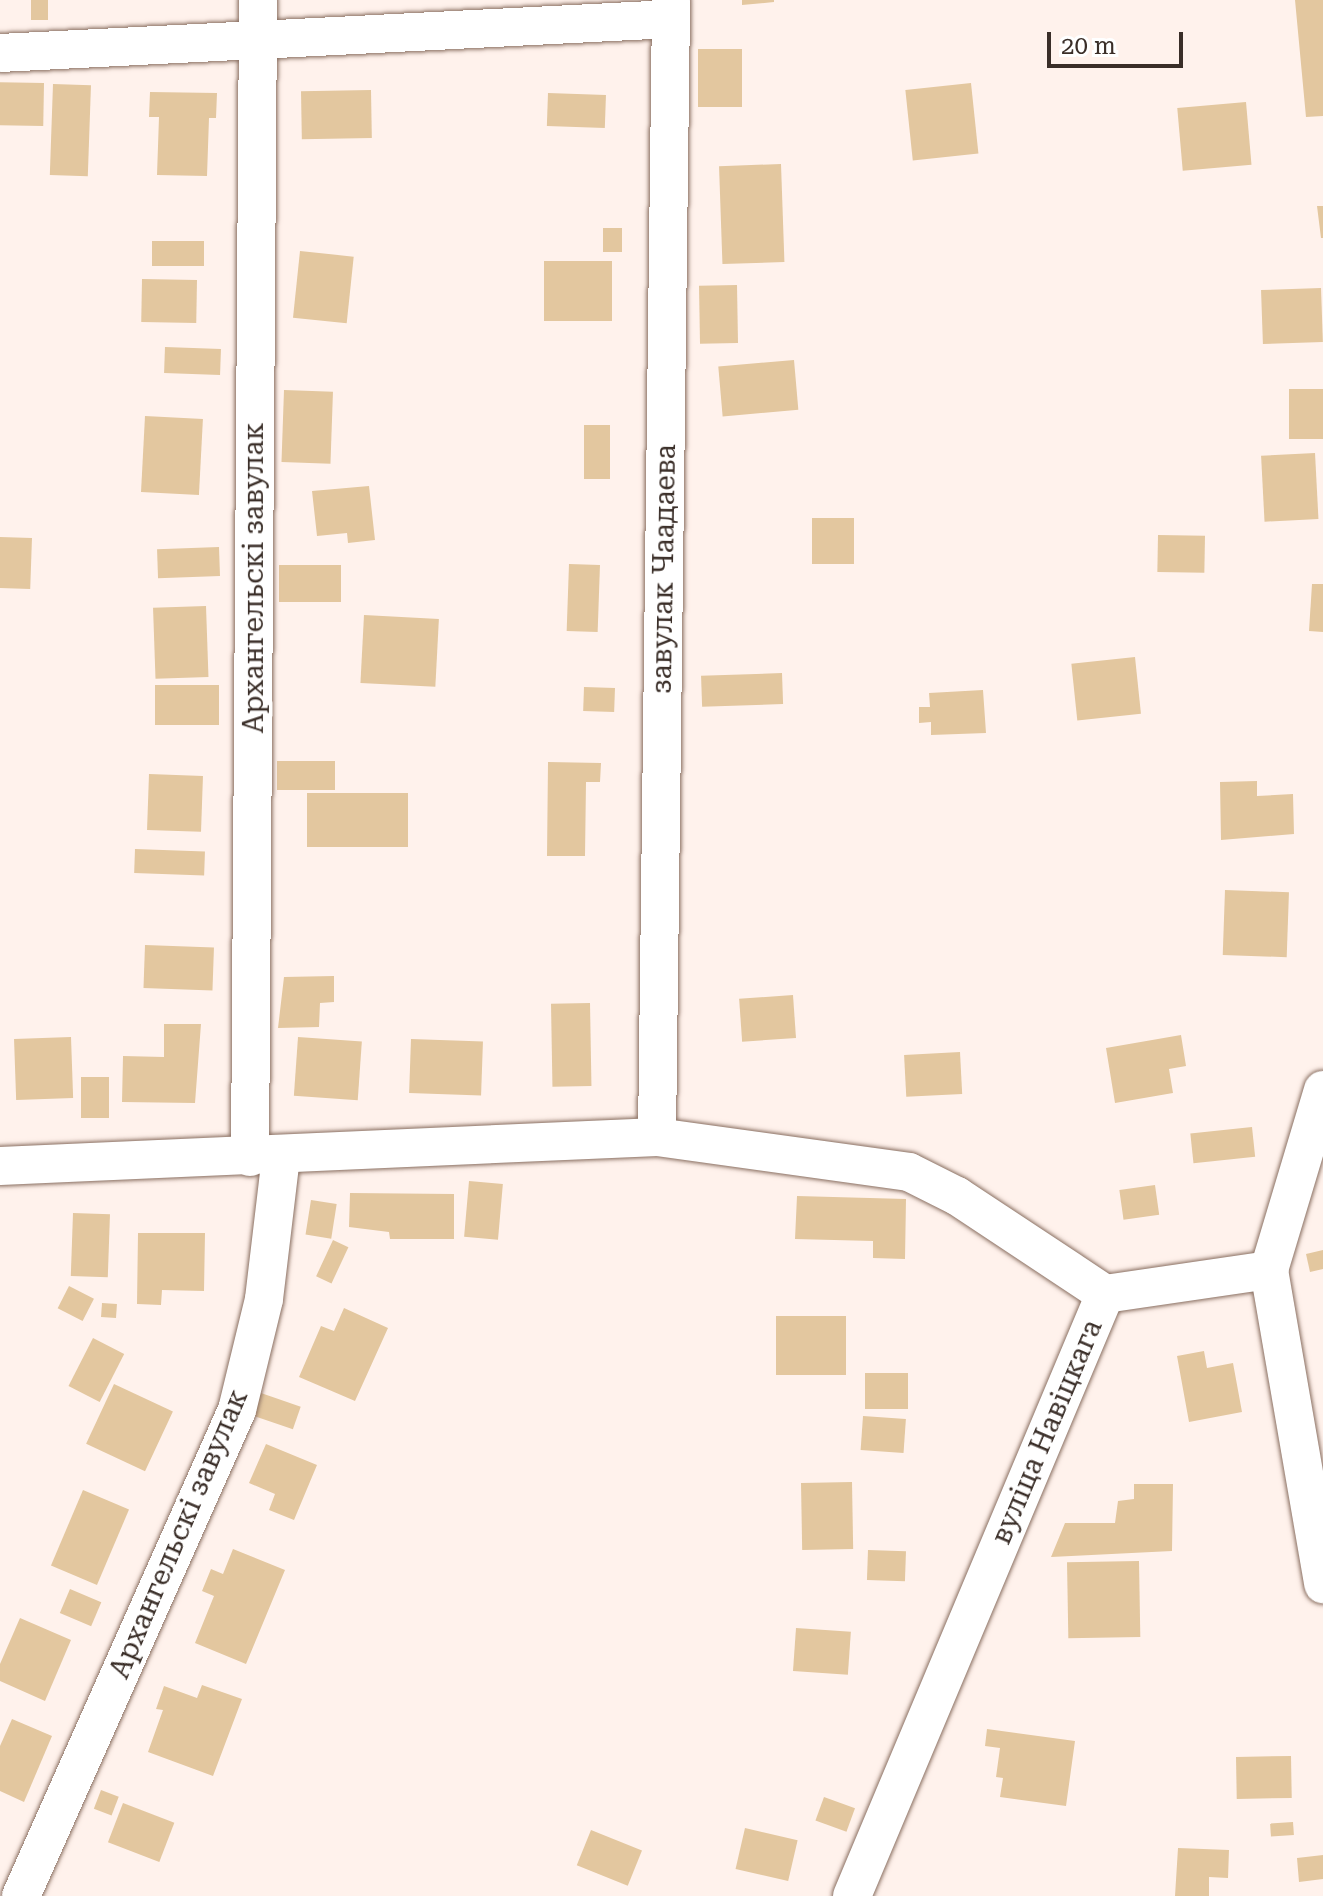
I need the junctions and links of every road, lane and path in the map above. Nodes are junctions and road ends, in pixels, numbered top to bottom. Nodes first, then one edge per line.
1 (258, 0) edge
2 (671, 10) edge
3 (258, 42) junction
4 (0, 53) edge
5 (1323, 1090) edge
6 (657, 1137) junction
7 (266, 1156) junction
8 (0, 1166) edge
9 (1269, 1270) junction
10 (1105, 1294) junction
11 (1323, 1584) edge
12 (21, 1896) edge
13 (852, 1896) edge

1 - 3 street, Архангельскі завулак
2 - 3 street
2 - 6 street, завулак Чаадаева
3 - 4 street
3 - 7 street, Архангельскі завулак
5 - 9 street
6 - 7 street
6 - 10 street
7 - 8 street
7 - 12 street, Архангельскі завулак
9 - 10 street, вуліца Навіцкага
9 - 11 street
10 - 13 street, вуліца Навіцкага

